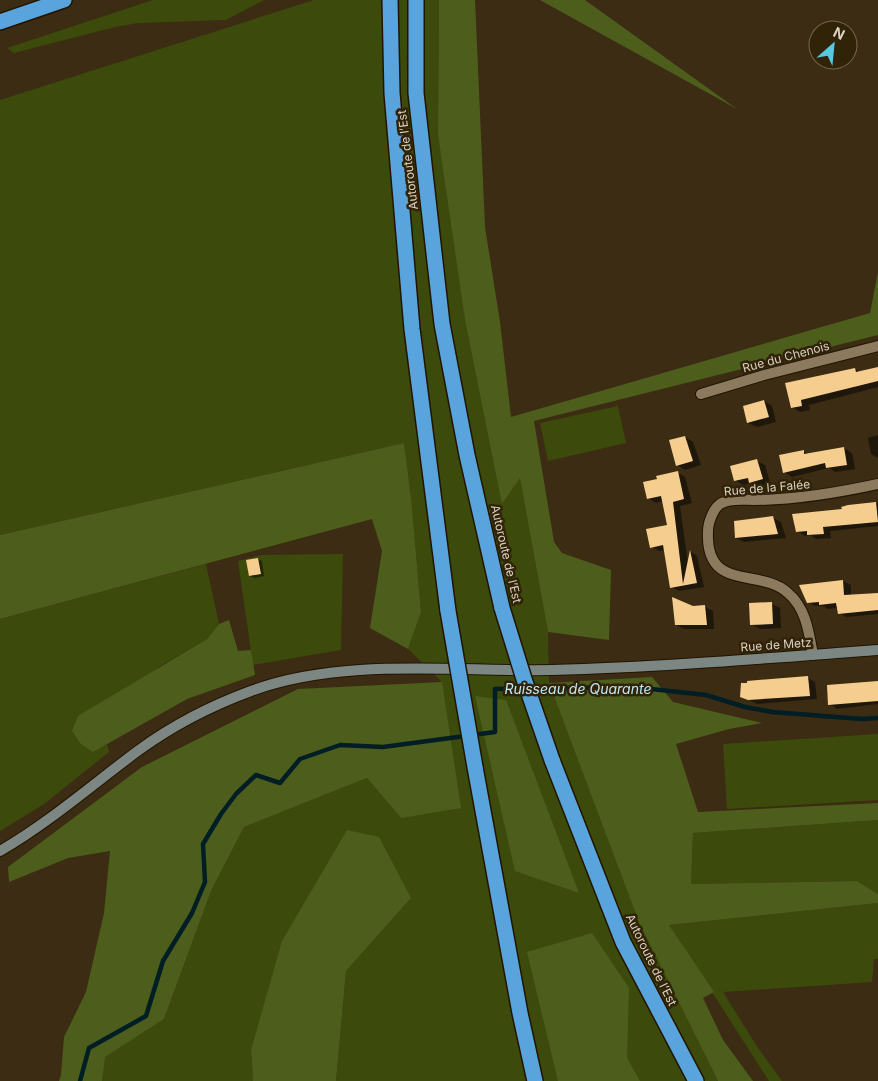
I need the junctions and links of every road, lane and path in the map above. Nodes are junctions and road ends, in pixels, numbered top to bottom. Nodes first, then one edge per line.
1 (64, 0) edge
2 (390, 0) edge
3 (416, 0) edge
4 (0, 22) edge
5 (878, 346) edge
6 (701, 394) dead end
7 (878, 484) edge
8 (878, 650) edge
9 (813, 655) junction
10 (0, 851) edge
11 (535, 1081) edge
12 (696, 1081) edge

1 - 4 highway
2 - 11 highway, Autoroute de l’Est, bridge
3 - 12 highway, Autoroute de l’Est, bridge
5 - 6 street, Rue du Chenois
7 - 9 street, Rue de la Falée
8 - 9 main road, Rue de Metz
9 - 10 main road, Rue de Metz

